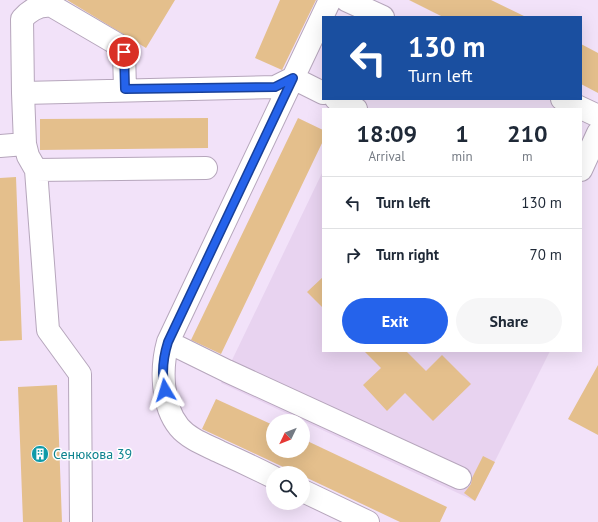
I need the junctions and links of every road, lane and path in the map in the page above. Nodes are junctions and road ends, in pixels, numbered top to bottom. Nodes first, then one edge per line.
1 (330, 0) edge
2 (346, 0) edge
3 (322, 16) edge
4 (381, 16) edge
5 (322, 17) edge
6 (293, 78) junction
7 (125, 89) junction
8 (322, 92) edge
9 (23, 93) junction
10 (338, 100) edge
11 (564, 100) edge
12 (354, 108) edge
13 (581, 108) edge
14 (582, 108) edge
15 (598, 116) edge
16 (598, 133) edge
17 (25, 144) junction
18 (0, 146) edge
19 (206, 168) dead end
20 (582, 168) edge
21 (36, 170) junction
22 (168, 342) junction
23 (266, 474) edge
24 (460, 478) dead end
25 (310, 494) edge
26 (81, 522) edge
27 (368, 522) edge

1 - 3 lane
2 - 4 lane
5 - 6 lane
6 - 7 lane
6 - 8 lane
6 - 22 lane
7 - 9 lane
7 - 9 lane
9 - 17 lane
10 - 12 lane
11 - 13 lane
14 - 15 lane
16 - 20 lane
17 - 18 lane
17 - 21 lane
19 - 21 lane
21 - 26 lane
22 - 23 lane
22 - 24 lane
25 - 27 lane

